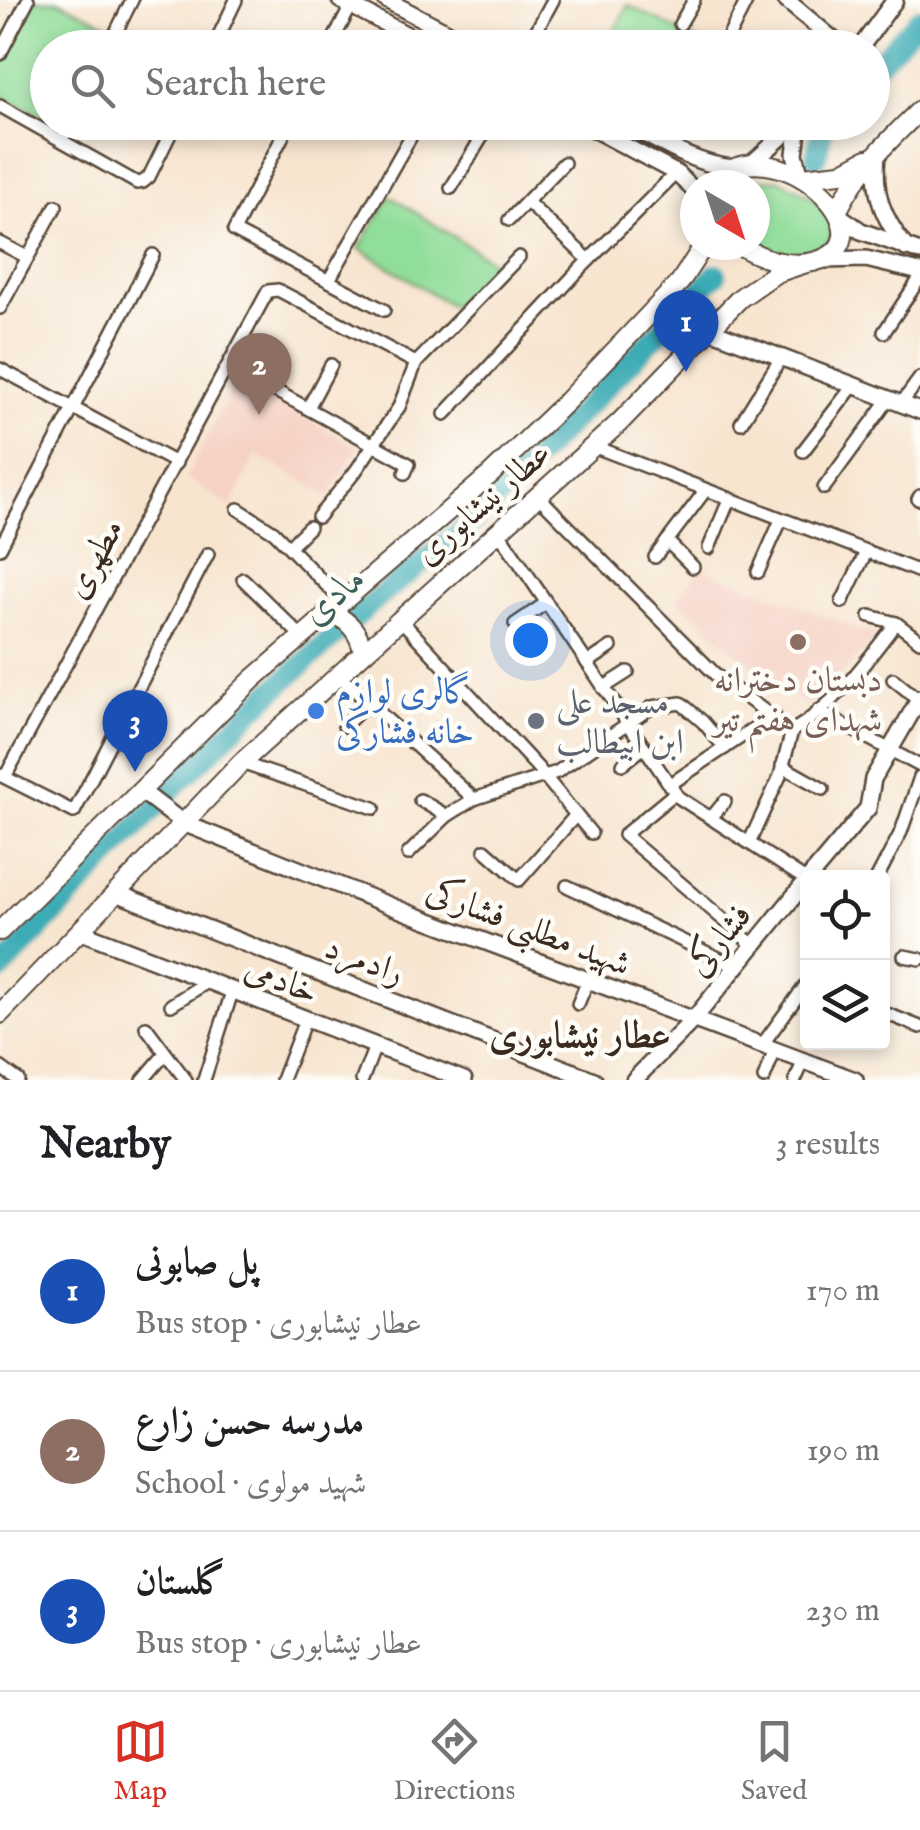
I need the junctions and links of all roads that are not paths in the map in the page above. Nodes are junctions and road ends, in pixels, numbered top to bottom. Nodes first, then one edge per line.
1 (28, 0) edge
2 (132, 0) edge
3 (236, 0) edge
4 (386, 0) edge
5 (553, 0) edge
6 (694, 0) edge
7 (747, 0) edge
8 (786, 0) edge
9 (895, 0) edge
10 (358, 5) edge
11 (807, 7) edge
12 (680, 24) dead end
13 (117, 30) edge
14 (221, 30) edge
15 (341, 30) edge
16 (401, 30) edge
17 (444, 30) edge
18 (537, 30) edge
19 (732, 30) edge
20 (827, 30) edge
21 (873, 30) edge
22 (0, 54) edge
23 (0, 106) edge
24 (920, 110) edge
25 (30, 122) edge
26 (62, 140) edge
27 (166, 140) edge
28 (281, 140) edge
29 (409, 140) edge
30 (479, 140) edge
31 (614, 140) edge
32 (658, 140) edge
33 (677, 140) edge
34 (776, 140) edge
35 (796, 140) edge
36 (673, 148) junction
37 (876, 154) junction
38 (564, 164) dead end
39 (742, 167) junction
40 (733, 170) edge
41 (676, 173) junction
42 (680, 177) edge
43 (801, 178) junction
44 (451, 188) dead end
45 (526, 202) junction
46 (56, 206) dead end
47 (840, 214) junction
48 (509, 220) dead end
49 (0, 243) edge
50 (913, 250) edge
51 (153, 255) dead end
52 (519, 257) dead end
53 (28, 258) junction
54 (770, 259) edge
55 (589, 260) junction
56 (694, 260) edge
57 (810, 262) junction
58 (920, 275) edge
59 (330, 280) junction
60 (0, 308) edge
61 (384, 310) dead end
62 (710, 330) junction
63 (884, 332) dead end
64 (781, 358) junction
65 (416, 363) junction
66 (331, 365) dead end
67 (230, 366) junction
68 (0, 368) edge
69 (920, 378) edge
70 (853, 386) junction
71 (895, 402) junction
72 (74, 408) junction
73 (308, 408) junction
74 (920, 411) edge
75 (445, 414) dead end
76 (741, 423) dead end
77 (373, 444) junction
78 (594, 446) junction
79 (803, 451) dead end
80 (176, 463) junction
81 (405, 473) dead end
82 (824, 488) dead end
83 (705, 491) junction
84 (538, 496) junction
85 (729, 500) junction
86 (238, 510) dead end
87 (780, 520) junction
88 (498, 531) junction
89 (667, 541) junction
90 (290, 546) junction
91 (0, 548) edge
92 (710, 548) dead end
93 (866, 552) junction
94 (208, 554) dead end
95 (655, 557) dead end
96 (693, 567) dead end
97 (758, 572) dead end
98 (920, 572) edge
99 (242, 579) dead end
100 (842, 602) dead end
101 (546, 603) junction
102 (335, 609) junction
103 (870, 616) dead end
104 (399, 618) junction
105 (896, 623) junction
106 (514, 624) dead end
107 (300, 635) junction
108 (920, 642) edge
109 (362, 645) junction
110 (611, 648) dead end
111 (587, 663) junction
112 (628, 672) dead end
113 (337, 674) junction
114 (893, 679) dead end
115 (604, 688) junction
116 (919, 699) edge
117 (368, 703) junction
118 (818, 711) junction
119 (774, 715) junction
120 (627, 723) junction
121 (344, 726) dead end
122 (792, 731) junction
123 (644, 748) junction
124 (725, 748) junction
125 (888, 751) junction
126 (242, 762) junction
127 (624, 764) dead end
128 (782, 766) junction
129 (920, 766) edge
130 (2, 776) edge
131 (544, 776) junction
132 (920, 778) edge
133 (823, 788) dead end
134 (672, 789) junction
135 (140, 791) junction
136 (474, 799) junction
137 (420, 800) dead end
138 (725, 801) dead end
139 (374, 808) dead end
140 (576, 815) junction
141 (447, 816) junction
142 (711, 818) junction
143 (183, 823) junction
144 (591, 833) dead end
145 (749, 843) junction
146 (486, 850) dead end
147 (408, 854) dead end
148 (816, 870) edge
149 (882, 870) edge
150 (800, 874) edge
151 (567, 886) dead end
152 (800, 888) edge
153 (116, 892) junction
154 (0, 931) edge
155 (79, 931) junction
156 (752, 944) junction
157 (904, 956) dead end
158 (920, 960) edge
159 (735, 966) junction
160 (588, 980) junction
161 (207, 982) junction
162 (232, 992) junction
163 (800, 996) edge
164 (578, 1004) dead end
165 (171, 1005) dead end
166 (0, 1014) edge
167 (890, 1015) edge
168 (306, 1020) junction
169 (693, 1020) junction
170 (146, 1026) dead end
171 (920, 1026) edge
172 (375, 1046) junction
173 (769, 1048) junction
174 (165, 1054) junction
175 (0, 1067) edge
176 (812, 1068) edge
177 (442, 1076) edge
178 (764, 1078) edge
179 (18, 1080) edge
180 (143, 1080) edge
181 (186, 1080) edge
182 (204, 1080) edge
183 (282, 1080) edge
184 (362, 1080) edge
185 (464, 1080) edge
186 (594, 1080) edge
187 (634, 1080) edge
188 (796, 1080) edge
189 (856, 1080) edge

1 - 22 street
2 - 13 street
3 - 14 street
4 - 17 street
5 - 18 street
6 - 12 street
7 - 19 street
8 - 11 street
9 - 21 street
10 - 15 street
10 - 16 street
11 - 20 street
23 - 25 street
24 - 37 main road
26 - 27 street
28 - 59 street
29 - 59 street
30 - 44 street
31 - 41 street
32 - 36 street
33 - 36 street
34 - 39 street
35 - 43 street
36 - 39 street
37 - 43 main road
37 - 47 main road
37 - 50 street
38 - 45 street
39 - 40 main road
39 - 43 main road
41 - 42 street
41 - 55 street
43 - 47 main road
45 - 48 street
45 - 55 street
46 - 53 street
47 - 50 street
47 - 57 main road
49 - 53 street
51 - 72 street
52 - 65 street
53 - 60 street
54 - 57 main road
55 - 75 street
56 - 102 main road, عطار نیشابوری
57 - 58 street
57 - 62 main road, عطار نیشابوری
58 - 63 street
59 - 61 street
62 - 64 street
62 - 78 main road, عطار نیشابوری
64 - 70 street
64 - 76 street
65 - 67 street, مطهری
65 - 77 street
66 - 73 street
67 - 73 street
67 - 80 street, مطهری
68 - 72 street
69 - 71 street
70 - 71 street
70 - 79 street
71 - 74 street
71 - 82 street
72 - 80 street
72 - 91 street
73 - 77 street
77 - 81 street
77 - 90 street
78 - 83 street
78 - 84 main road, عطار نیشابوری
80 - 130 street, مطهری
83 - 85 street
83 - 89 street
84 - 88 main road, عطار نیشابوری
84 - 119 street
85 - 87 street
85 - 92 street
86 - 90 street
87 - 93 street
87 - 97 street
88 - 101 street
88 - 104 main road, عطار نیشابوری
89 - 95 street
89 - 96 street
90 - 102 street
93 - 98 street
93 - 100 street
94 - 130 street
99 - 107 street
101 - 106 street
101 - 111 street
102 - 107 main road, عطار نیشابوری
102 - 109 main road
103 - 105 street
104 - 109 main road, عطار نیشابوری
104 - 131 street
105 - 108 street
105 - 118 street
107 - 135 main road, عطار نیشابوری
109 - 113 main road, عطار نیشابوری
110 - 111 street
111 - 115 street
112 - 115 street
113 - 117 street
113 - 126 main road, عطار نیشابوری
114 - 116 street
115 - 120 street
116 - 125 street, فشارکی
117 - 121 street
117 - 136 street
118 - 122 street
118 - 125 street
119 - 122 street
119 - 124 street
120 - 123 street
120 - 124 street
120 - 131 street
122 - 128 street
123 - 127 street
123 - 134 street
124 - 134 street
125 - 129 street
125 - 148 street, فشارکی
126 - 139 street
126 - 143 main road, عطار نیشابوری
128 - 133 street
128 - 145 street
131 - 136 street
131 - 140 street
132 - 149 street
134 - 142 street
134 - 156 street
135 - 143 street, شهید مطلبی فشارکی
135 - 154 main road, عطار نیشابوری
136 - 141 street
137 - 141 street
138 - 142 street
140 - 144 street
140 - 146 street
141 - 147 street
142 - 145 street
143 - 153 main road, عطار نیشابوری
143 - 160 street, شهید مطلبی فشارکی
145 - 150 street
151 - 159 street
152 - 156 street, فشارکی
153 - 155 main road, عطار نیشابوری
153 - 186 street, رادمرد
155 - 161 street, خادمی
155 - 166 main road, عطار نیشابوری
156 - 159 street, فشارکی
157 - 158 street
159 - 169 street, فشارکی
160 - 164 street
160 - 169 street, شهید مطلبی فشارکی
161 - 162 street, خادمی
161 - 165 street
162 - 168 street, خادمی
162 - 182 street
163 - 173 street
167 - 171 street
168 - 172 street, خادمی
168 - 183 street
169 - 173 street, شهید مطلبی فشارکی
169 - 187 street, فشارکی
170 - 174 street
172 - 177 street, خادمی
172 - 184 street
173 - 176 street, شهید مطلبی فشارکی
173 - 178 street
174 - 180 street
174 - 181 street
175 - 179 street
176 - 188 street
176 - 189 street, شهید مطلبی فشارکی
177 - 185 street, خادمی

